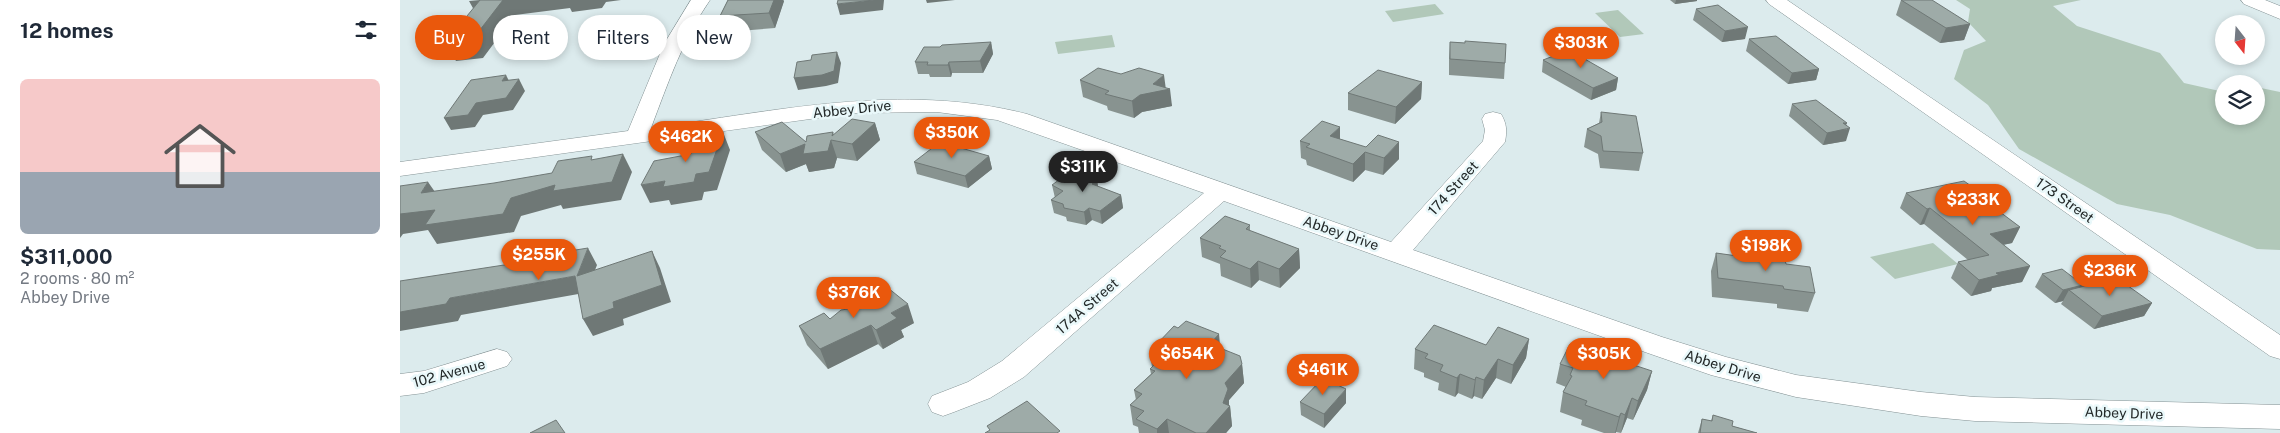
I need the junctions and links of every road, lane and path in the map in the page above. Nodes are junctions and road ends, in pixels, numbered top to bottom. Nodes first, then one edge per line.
1 (701, 0) edge
2 (1775, 0) edge
3 (2257, 1) edge
4 (2280, 13) edge
5 (1493, 119) dead end
6 (637, 136) junction
7 (400, 169) edge
8 (1221, 191) junction
9 (1396, 253) junction
10 (2280, 349) edge
11 (497, 359) dead end
12 (400, 385) edge
13 (943, 404) dead end
14 (2280, 417) edge

1 - 6 street
2 - 10 street, 173 Street
3 - 4 street
5 - 9 street, 174 Street
6 - 7 street, Abbey Drive
6 - 8 street, Abbey Drive
8 - 9 street, Abbey Drive
8 - 13 street, 174A Street
9 - 14 street, Abbey Drive
11 - 12 street, 102 Avenue

